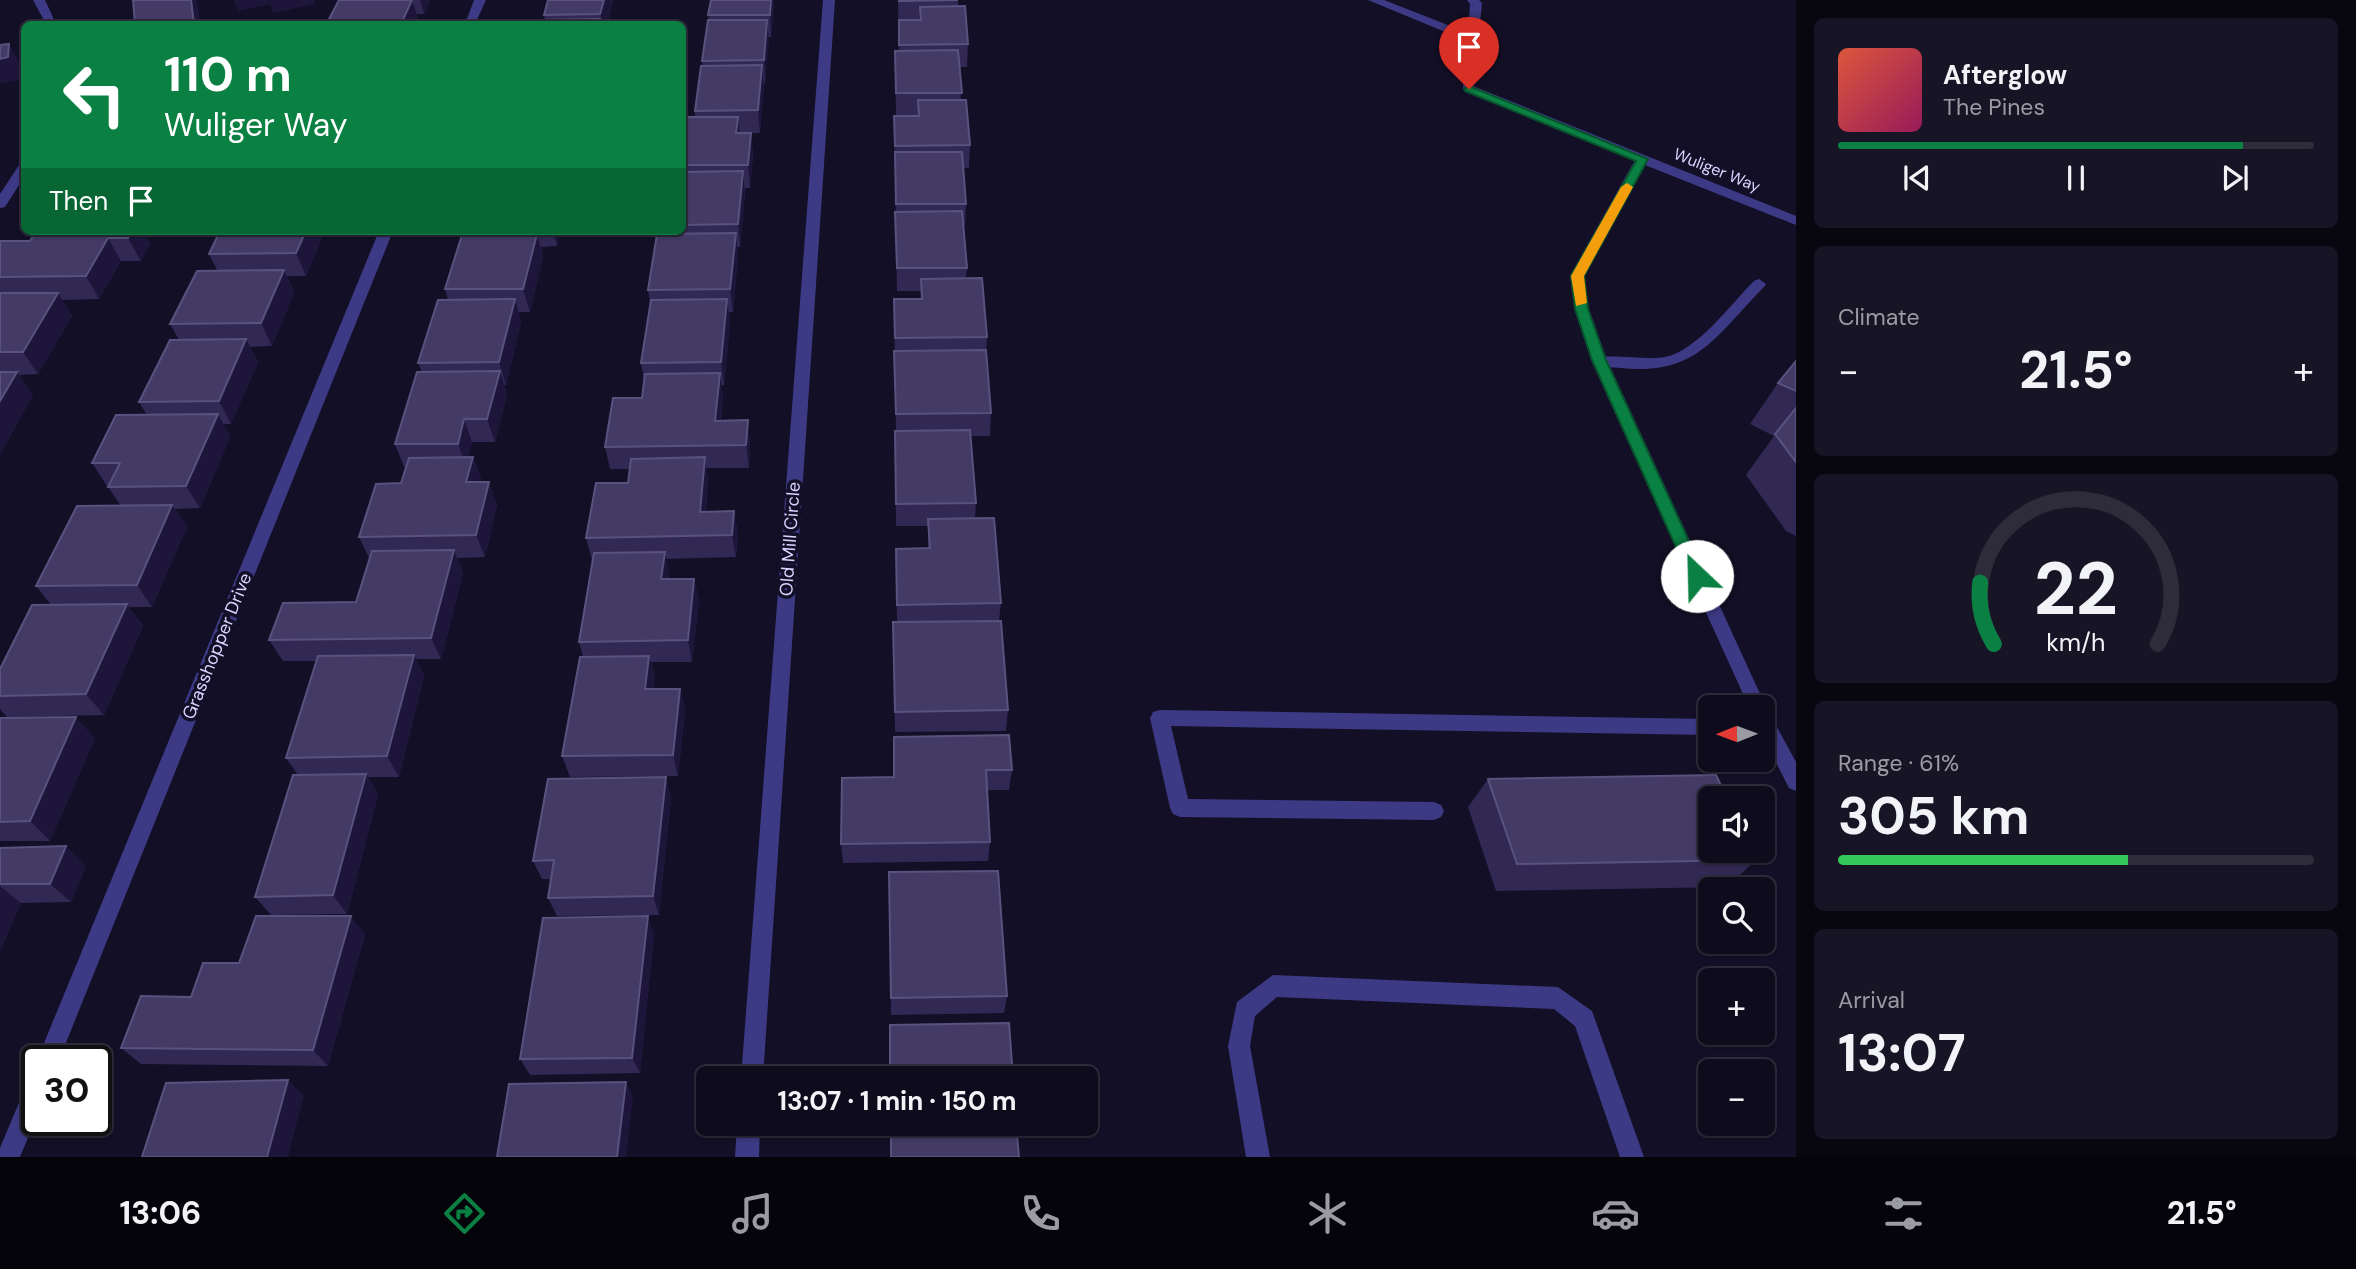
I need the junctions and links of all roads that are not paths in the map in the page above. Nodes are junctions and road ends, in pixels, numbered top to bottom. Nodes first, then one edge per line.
1 (480, 0) edge
2 (829, 0) edge
3 (1374, 0) edge
4 (43, 1) edge
5 (1476, 1) edge
6 (50, 21) edge
7 (471, 21) edge
8 (1473, 39) junction
9 (1642, 159) junction
10 (21, 172) edge
11 (0, 204) edge
12 (1796, 221) edge
13 (384, 235) edge
14 (1759, 284) dead end
15 (1599, 360) junction
16 (1753, 695) edge
17 (1698, 727) edge
18 (1775, 743) edge
19 (1796, 782) edge
20 (1434, 811) dead end
21 (54, 1045) edge
22 (753, 1066) edge
23 (21, 1126) edge
24 (748, 1136) edge
25 (8, 1157) edge
26 (747, 1157) edge
27 (1258, 1157) edge
28 (1632, 1157) edge

1 - 7 street
2 - 22 street, Old Mill Circle
3 - 8 street
4 - 6 street
5 - 8 street
8 - 9 street, Wuliger Way
9 - 12 street, Wuliger Way
9 - 15 street
10 - 11 street
13 - 21 street, Grasshopper Drive
14 - 15 street
15 - 16 street
17 - 20 street
18 - 19 street
23 - 25 street
24 - 26 street
27 - 28 street

